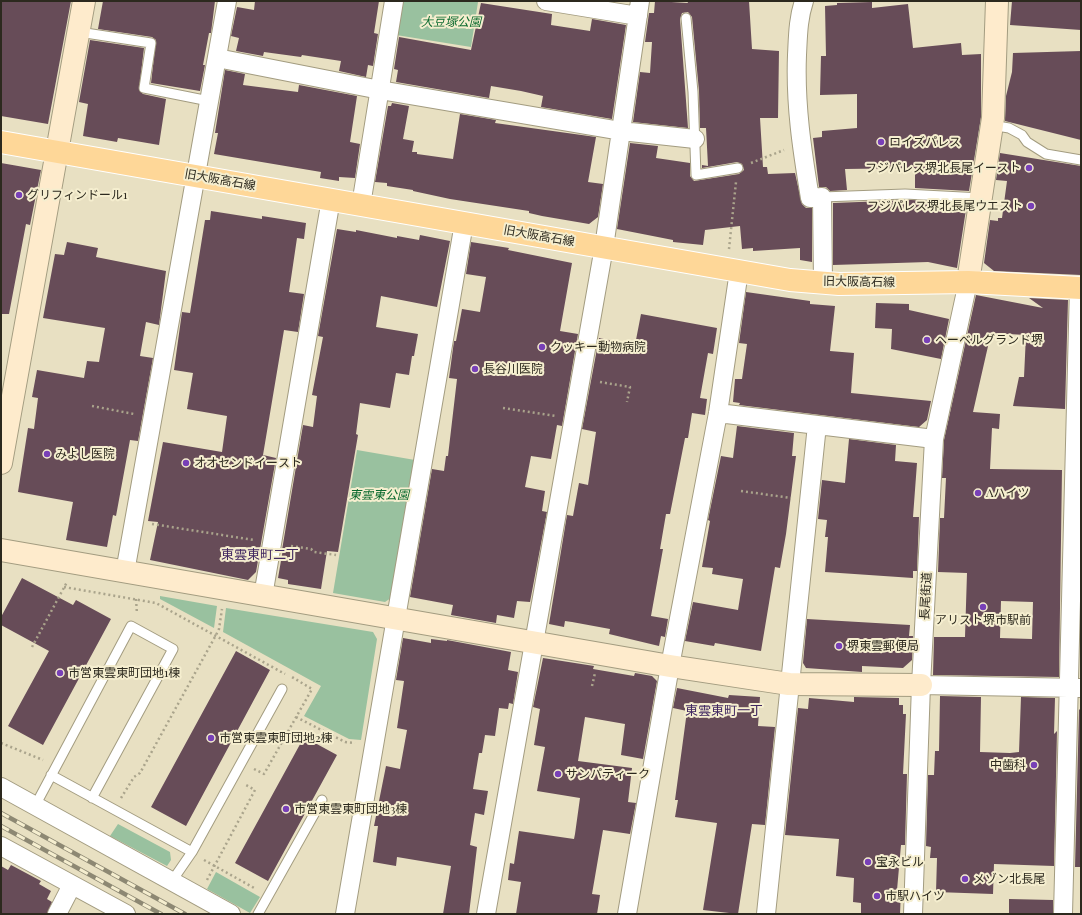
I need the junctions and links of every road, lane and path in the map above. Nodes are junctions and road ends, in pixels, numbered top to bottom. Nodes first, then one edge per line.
1 (84, 1) edge
2 (227, 1) edge
3 (394, 1) edge
4 (546, 1) edge
5 (804, 1) edge
6 (997, 1) edge
7 (639, 8) edge
8 (686, 18) dead end
9 (79, 32) junction
10 (217, 58) junction
11 (380, 90) junction
12 (209, 101) junction
13 (991, 125) junction
14 (621, 131) junction
15 (799, 135) junction
16 (695, 139) junction
17 (1, 142) edge
18 (57, 151) junction
19 (1081, 160) edge
20 (738, 168) junction
21 (196, 176) junction
22 (822, 197) junction
23 (981, 198) junction
24 (331, 199) junction
25 (361, 204) junction
26 (464, 223) junction
27 (604, 248) junction
28 (733, 270) junction
29 (823, 282) junction
30 (968, 282) junction
31 (1080, 288) edge
32 (581, 379) junction
33 (627, 402) dead end
34 (92, 406) dead end
35 (503, 408) dead end
36 (718, 413) junction
37 (152, 417) junction
38 (574, 419) junction
39 (817, 425) junction
40 (934, 439) junction
41 (1, 463) edge
42 (741, 491) dead end
43 (809, 500) junction
44 (134, 521) junction
45 (272, 543) junction
46 (1, 550) edge
47 (336, 555) dead end
48 (70, 562) junction
49 (130, 573) junction
50 (64, 587) junction
51 (224, 589) junction
52 (263, 596) junction
53 (136, 599) junction
54 (396, 617) junction
55 (131, 626) junction
56 (216, 635) junction
57 (535, 641) junction
58 (32, 647) dead end
59 (670, 666) junction
60 (789, 684) junction
61 (921, 685) junction
62 (1075, 688) edge
63 (282, 689) dead end
64 (296, 717) junction
65 (1, 743) edge
66 (374, 745) junction
67 (48, 762) dead end
68 (140, 773) dead end
69 (250, 774) dead end
70 (51, 775) junction
71 (247, 779) dead end
72 (1, 787) edge
73 (92, 798) junction
74 (322, 800) dead end
75 (35, 806) junction
76 (1, 846) edge
77 (192, 852) junction
78 (214, 867) junction
79 (172, 881) junction
80 (72, 885) junction
81 (198, 896) junction
82 (268, 896) junction
83 (57, 914) edge
84 (126, 914) edge
85 (231, 914) edge
86 (258, 914) edge
87 (345, 914) edge
88 (486, 914) edge
89 (627, 914) edge
90 (766, 914) edge
91 (913, 914) edge
92 (1063, 914) edge

1 - 9 street
2 - 10 street
3 - 11 street
4 - 7 street
5 - 15 street
6 - 13 street
7 - 14 street
8 - 16 lane
9 - 12 lane
9 - 18 street
10 - 11 street
10 - 12 street
11 - 14 street
11 - 25 street
12 - 21 street
13 - 19 lane
13 - 23 street
14 - 16 street
14 - 27 street
15 - 20 path
15 - 22 street
16 - 20 lane
17 - 18 main road, 旧大阪高石線
18 - 21 main road, 旧大阪高石線
18 - 41 street
20 - 28 path
21 - 24 main road, 旧大阪高石線
21 - 37 street
22 - 23 lane
22 - 29 street
23 - 30 street
24 - 25 main road, 旧大阪高石線
24 - 45 street
25 - 26 main road, 旧大阪高石線
26 - 27 main road, 旧大阪高石線
26 - 54 street
27 - 28 main road, 旧大阪高石線
27 - 32 street
28 - 29 main road, 旧大阪高石線
28 - 36 street
29 - 30 main road, 旧大阪高石線
30 - 31 main road, 旧大阪高石線
30 - 40 street, 長尾街道
31 - 62 street
32 - 33 path
32 - 38 street
34 - 37 path
35 - 38 path
36 - 39 street
36 - 59 street
37 - 44 street
38 - 57 street
39 - 40 street
39 - 43 street
40 - 61 street, 長尾街道
42 - 43 path
43 - 60 street
44 - 45 path
44 - 49 street
45 - 47 path
45 - 52 street
46 - 48 street
48 - 49 street
48 - 50 path
49 - 51 street
49 - 53 path
50 - 53 path
50 - 58 path
51 - 52 street
51 - 56 path
52 - 54 street
53 - 55 path
53 - 56 path
54 - 57 street
54 - 66 street
55 - 70 lane
55 - 73 lane
56 - 64 path
56 - 68 path
57 - 59 street
57 - 88 street
59 - 60 street
59 - 89 street
60 - 61 street
60 - 90 street
61 - 62 street
61 - 91 street, 長尾街道
62 - 92 street
63 - 77 lane
64 - 66 path
64 - 69 path
65 - 67 path
66 - 87 street
70 - 73 lane
70 - 75 lane
71 - 78 path
72 - 75 street
73 - 77 lane
74 - 82 lane
75 - 79 street
76 - 80 street
77 - 78 path
77 - 79 lane
78 - 81 path
78 - 82 path
79 - 81 street
80 - 83 street
80 - 84 street
81 - 85 street
82 - 86 lane

